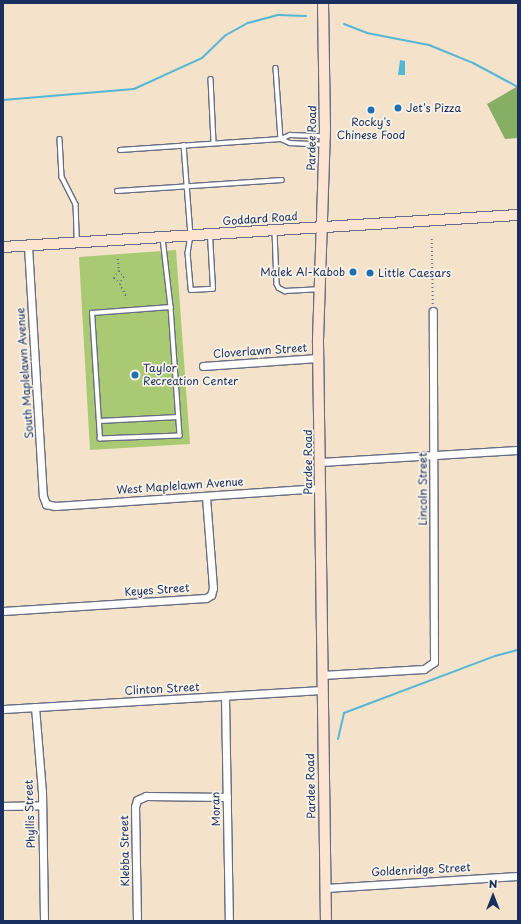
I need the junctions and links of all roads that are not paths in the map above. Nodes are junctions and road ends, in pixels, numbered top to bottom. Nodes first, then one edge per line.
1 (323, 3) edge
2 (276, 68) dead end
3 (211, 79) dead end
4 (60, 139) dead end
5 (281, 139) junction
6 (325, 140) junction
7 (214, 142) junction
8 (184, 145) junction
9 (120, 150) dead end
10 (282, 180) dead end
11 (188, 186) junction
12 (117, 191) dead end
13 (518, 215) edge
14 (321, 227) junction
15 (275, 230) junction
16 (210, 234) junction
17 (191, 236) junction
18 (162, 237) junction
19 (77, 243) junction
20 (28, 246) junction
21 (3, 248) edge
22 (320, 288) junction
23 (171, 307) junction
24 (433, 311) road end
25 (318, 358) junction
26 (203, 366) dead end
27 (178, 417) junction
28 (99, 421) junction
29 (518, 450) edge
30 (434, 456) junction
31 (320, 462) junction
32 (320, 488) junction
33 (206, 496) junction
34 (44, 500) joint
35 (3, 611) edge
36 (322, 675) junction
37 (322, 690) junction
38 (225, 697) junction
39 (35, 707) junction
40 (3, 709) edge
41 (227, 797) junction
42 (42, 805) junction
43 (3, 806) edge
44 (518, 876) edge
45 (325, 888) junction
46 (44, 921) edge
47 (137, 921) edge
48 (229, 921) edge
49 (326, 921) edge

1 - 6 main road, Pardee Road
2 - 5 lane
3 - 7 lane
4 - 19 lane
5 - 6 lane
5 - 6 lane
5 - 7 lane
6 - 14 main road, Pardee Road
7 - 8 lane
8 - 9 lane
8 - 11 lane
10 - 11 lane
11 - 12 lane
11 - 17 lane
13 - 14 main road, Goddard Road
14 - 15 main road, Goddard Road
14 - 22 main road, Pardee Road
15 - 16 main road, Goddard Road
15 - 22 lane
16 - 17 main road, Goddard Road
16 - 17 lane
17 - 18 main road, Goddard Road
18 - 19 main road, Goddard Road
18 - 23 lane
19 - 20 main road, Goddard Road
20 - 21 main road, Goddard Road
20 - 34 street, South Maplelawn Avenue
22 - 25 main road, Pardee Road
23 - 27 lane
23 - 28 lane
24 - 30 street, Lincoln Street
25 - 26 street, Cloverlawn Street
25 - 31 main road, Pardee Road
27 - 28 lane
27 - 28 lane
29 - 30 street
30 - 31 street
30 - 36 street, Lincoln Street
31 - 32 main road, Pardee Road
32 - 33 street, West Maplelawn Avenue
32 - 36 main road, Pardee Road
33 - 34 street, West Maplelawn Avenue
33 - 35 street, Keyes Street
36 - 37 main road, Pardee Road
37 - 38 street, Clinton Street
37 - 45 main road, Pardee Road
38 - 39 street, Clinton Street
38 - 41 street, Moran
39 - 40 street, Clinton Street
39 - 42 street, Phyllis Street
41 - 47 street, Klebba Street
41 - 48 street, Moran
42 - 43 street
42 - 46 street, Phyllis Street
44 - 45 street, Goldenridge Street
45 - 49 main road, Pardee Road

